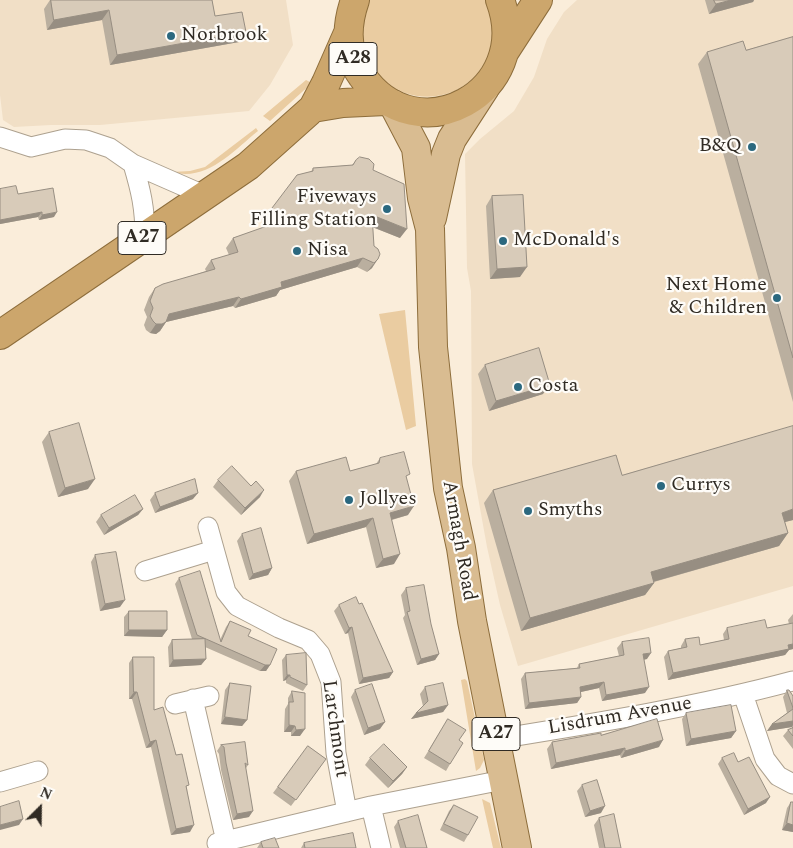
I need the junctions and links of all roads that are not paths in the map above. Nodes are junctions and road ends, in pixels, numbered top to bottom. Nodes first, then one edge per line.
1 (500, 0) edge
2 (538, 0) edge
3 (349, 12) edge
4 (505, 52) junction
5 (485, 88) junction
6 (390, 102) junction
7 (313, 108) junction
8 (0, 136) edge
9 (133, 164) junction
10 (206, 196) junction
11 (430, 229) junction
12 (145, 236) junction
13 (0, 335) edge
14 (208, 528) dead end
15 (214, 550) junction
16 (145, 571) dead end
17 (793, 681) edge
18 (743, 694) junction
19 (192, 700) dead end
20 (497, 739) junction
21 (38, 771) dead end
22 (503, 780) junction
23 (0, 782) edge
24 (793, 784) edge
25 (371, 806) junction
26 (347, 812) junction
27 (229, 843) edge
28 (381, 848) edge
29 (518, 848) edge

1 - 4 highway, A28
2 - 4 highway
3 - 6 highway, A28
3 - 7 highway, A27
4 - 5 highway, A28
5 - 6 highway, A28
5 - 11 main road, Armagh Road / A27
6 - 7 highway
6 - 11 main road, Armagh Road / A27
7 - 10 highway, A27
8 - 9 street
9 - 10 street
9 - 12 street
10 - 12 highway, A27
11 - 20 main road, Armagh Road / A27
12 - 13 highway, A27
14 - 15 street, Larchmont
15 - 16 street
15 - 26 street, Larchmont
17 - 18 street, Lisdrum Avenue
18 - 20 street, Lisdrum Avenue
18 - 24 street
19 - 27 street
20 - 22 main road, Armagh Road / A27
21 - 23 street
22 - 25 street
22 - 29 main road, Armagh Road / A27
25 - 26 street
25 - 28 street
26 - 27 street

